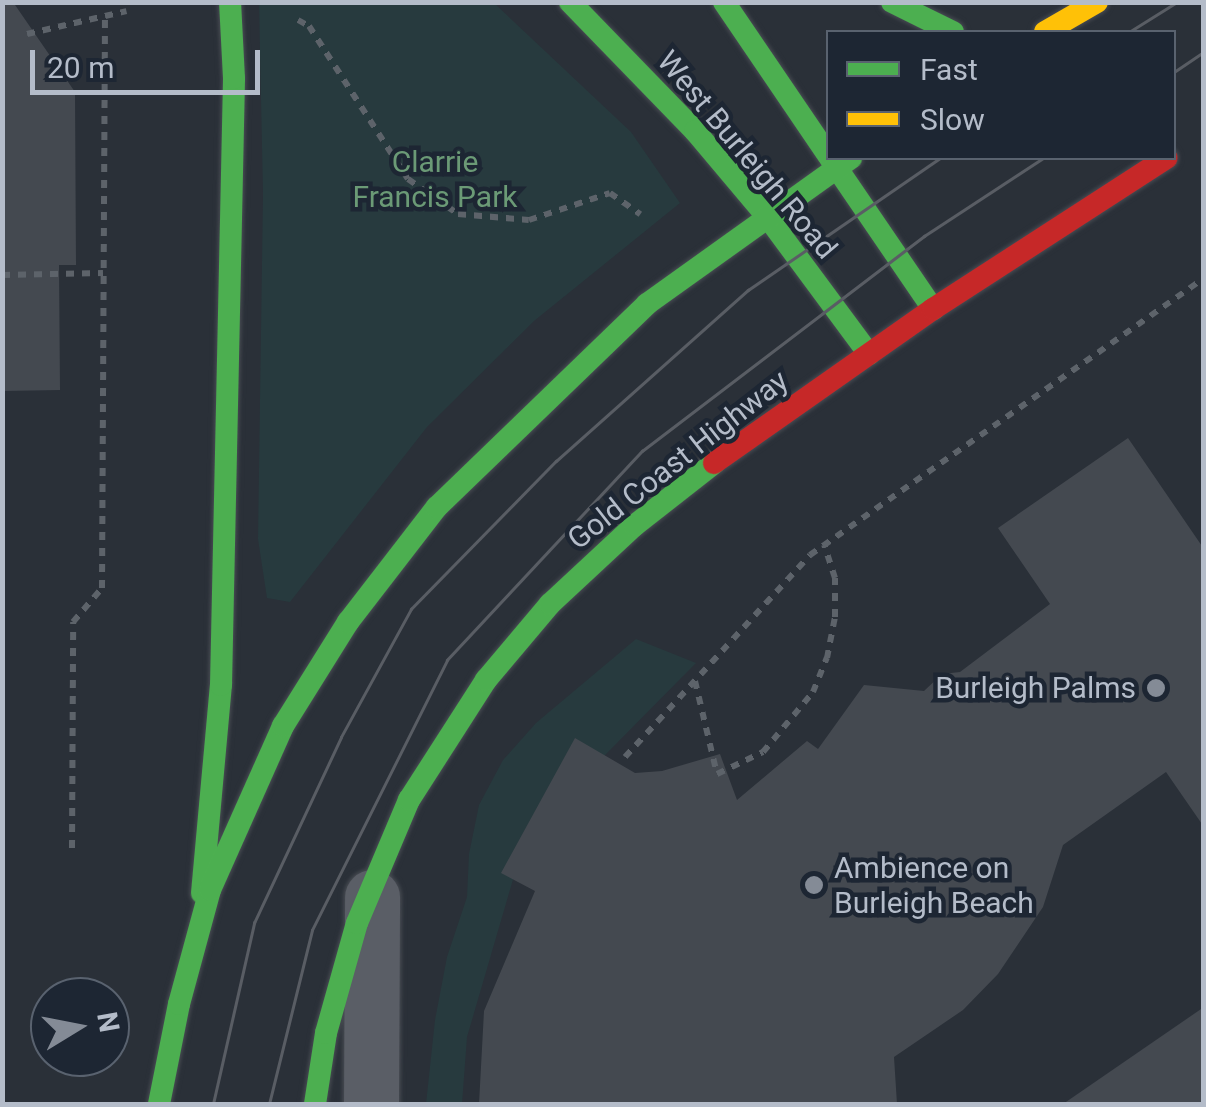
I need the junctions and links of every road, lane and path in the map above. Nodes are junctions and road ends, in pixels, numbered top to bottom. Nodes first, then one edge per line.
1 (215, 2) edge
2 (230, 2) edge
3 (570, 2) edge
4 (724, 2) edge
5 (892, 2) edge
6 (1096, 2) edge
7 (126, 11) dead end
8 (105, 16) junction
9 (292, 17) dead end
10 (949, 30) edge
11 (1047, 30) edge
12 (27, 34) dead end
13 (234, 78) junction
14 (826, 144) edge
15 (836, 160) edge
16 (838, 160) edge
17 (1163, 160) edge
18 (640, 214) dead end
19 (769, 218) junction
20 (103, 273) junction
21 (2, 275) edge
22 (1204, 278) edge
23 (933, 309) junction
24 (869, 354) junction
25 (824, 544) junction
26 (695, 680) junction
27 (625, 757) dead end
28 (72, 848) dead end
29 (372, 880) junction
30 (195, 943) junction
31 (159, 1104) edge
32 (316, 1104) edge
33 (371, 1104) edge

1 - 13 street
2 - 13 main road
3 - 19 main road, West Burleigh Road
4 - 14 main road, West Burleigh Road
5 - 10 main road
6 - 11 main road
7 - 8 path
8 - 12 path
8 - 20 path
9 - 18 path
13 - 30 main road
15 - 19 main road
16 - 23 main road, West Burleigh Road
17 - 23 main road, Gold Coast Highway
19 - 24 main road, West Burleigh Road
19 - 30 main road
20 - 21 path
20 - 28 path
22 - 25 path
23 - 24 main road, Gold Coast Highway
24 - 29 main road, Gold Coast Highway
25 - 26 path
25 - 26 path
26 - 27 path
29 - 32 main road, Gold Coast Highway
29 - 33 street
30 - 31 main road

